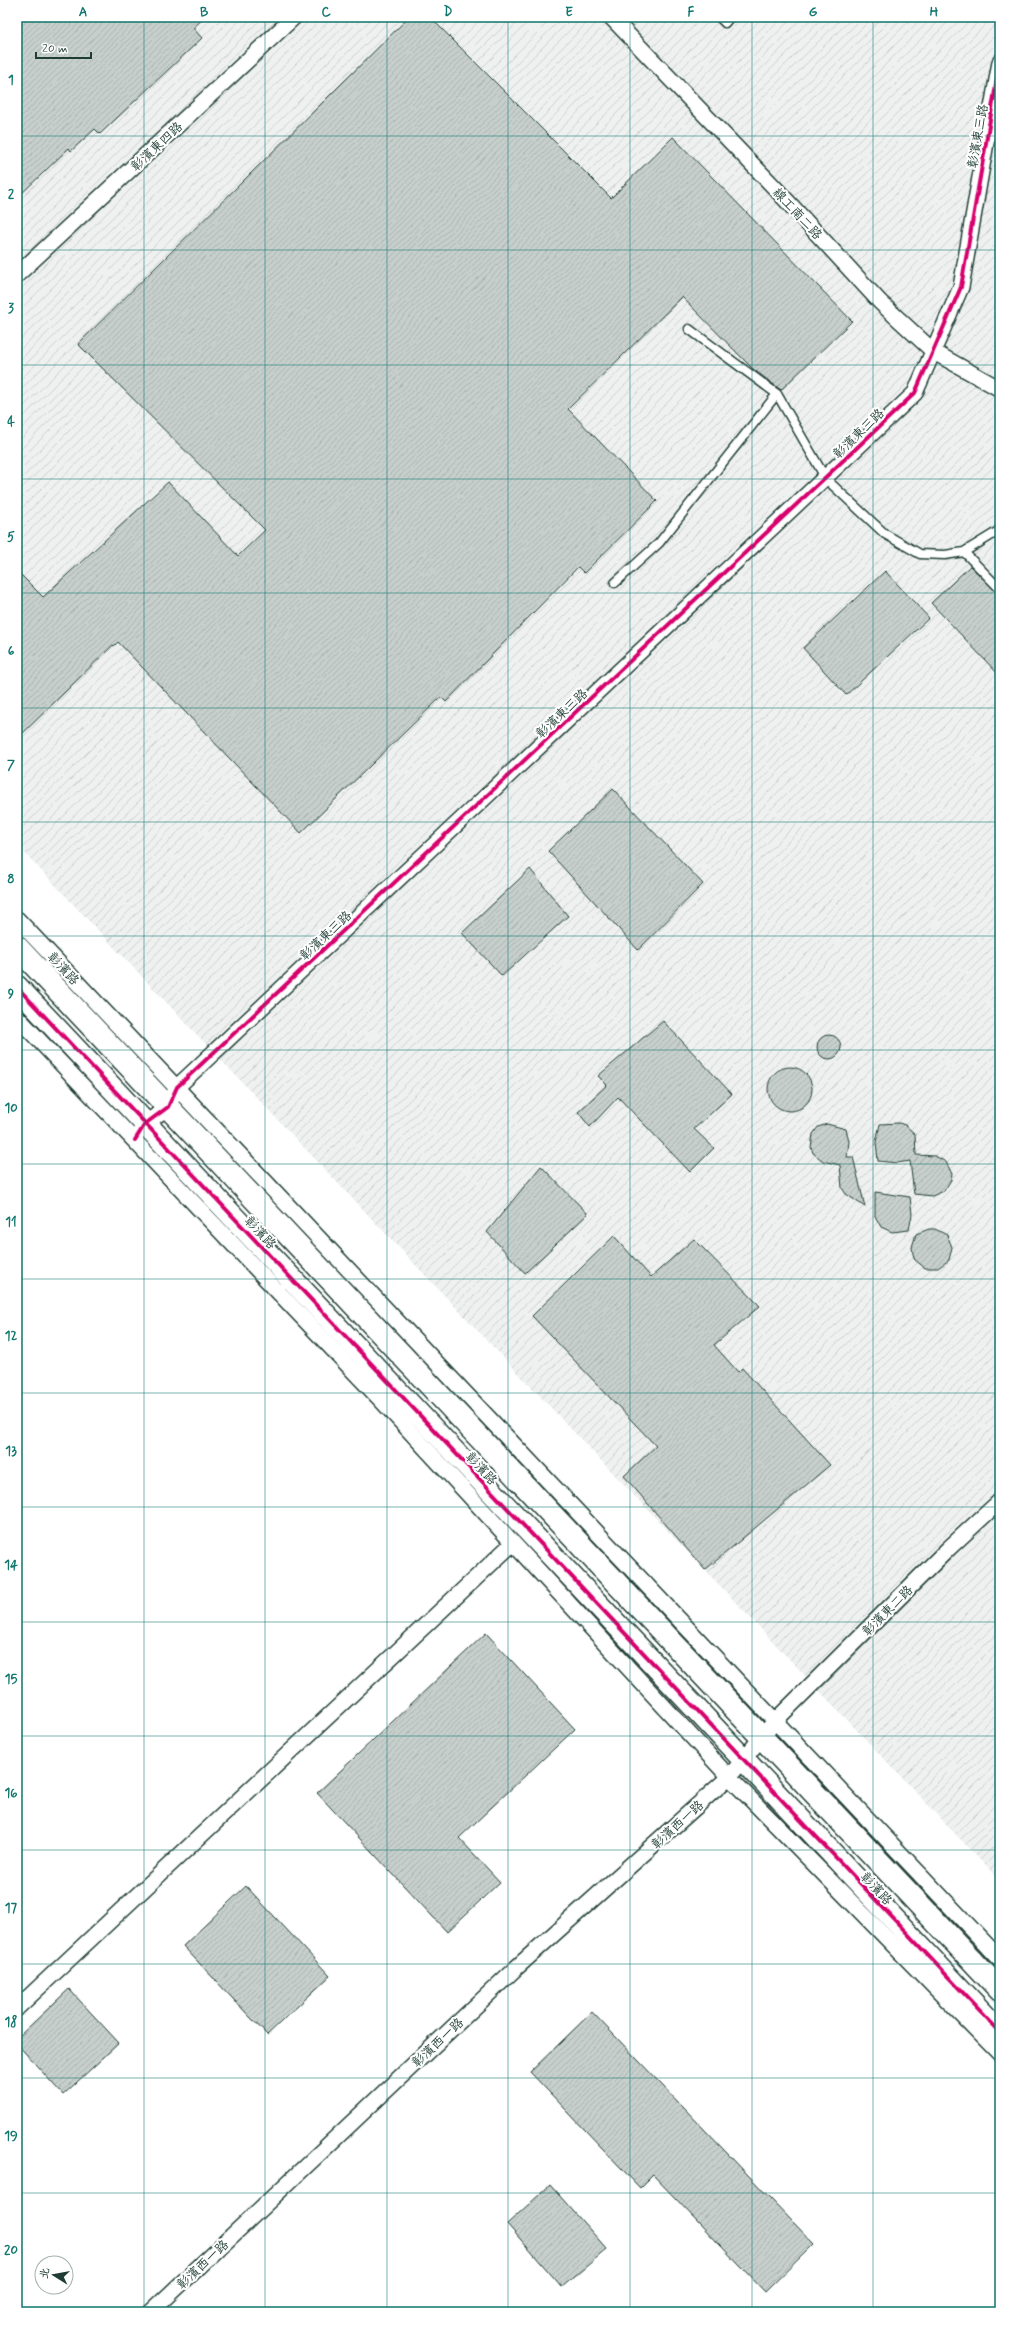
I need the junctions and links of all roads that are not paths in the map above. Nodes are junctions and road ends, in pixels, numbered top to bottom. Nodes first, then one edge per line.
1 (294, 17) edge
2 (611, 17) edge
3 (719, 17) edge
4 (730, 17) edge
5 (1000, 62) edge
6 (17, 275) edge
7 (688, 329) dead end
8 (934, 352) junction
9 (1000, 389) edge
10 (777, 394) junction
11 (826, 479) junction
12 (1000, 530) edge
13 (964, 552) junction
14 (616, 583) dead end
15 (1000, 589) edge
16 (17, 919) edge
17 (17, 947) edge
18 (17, 987) edge
19 (17, 1017) edge
20 (173, 1097) junction
21 (140, 1132) junction
22 (1000, 1501) edge
23 (513, 1543) junction
24 (769, 1729) junction
25 (743, 1761) junction
26 (729, 1777) junction
27 (1000, 1959) edge
28 (1000, 1990) edge
29 (17, 2008) edge
30 (1000, 2032) edge
31 (1000, 2054) edge
32 (151, 2312) edge

1 - 6 street, 彰濱東四路
2 - 8 street, 線工南二路
3 - 4 lane
5 - 8 street, 彰濱東三路
7 - 10 lane
8 - 9 street, 線工南二路
8 - 11 street, 彰濱東三路
10 - 11 lane
10 - 14 lane
11 - 13 lane
11 - 20 street, 彰濱東三路
12 - 13 lane
13 - 15 lane
16 - 20 street, 彰濱路
17 - 20 street, 彰濱路
18 - 21 street, 彰濱路
19 - 21 street, 彰濱路
20 - 21 street, 彰濱東三路
20 - 24 street, 彰濱路
21 - 23 street, 彰濱路
21 - 25 street, 彰濱路
22 - 24 street, 彰濱東二路
23 - 26 street, 彰濱路
23 - 29 street
24 - 25 street, 彰濱東二路
24 - 27 street, 彰濱路
24 - 28 street, 彰濱路
25 - 26 street, 彰濱西一路
25 - 30 street, 彰濱路
26 - 31 street, 彰濱路
26 - 32 street, 彰濱西一路

